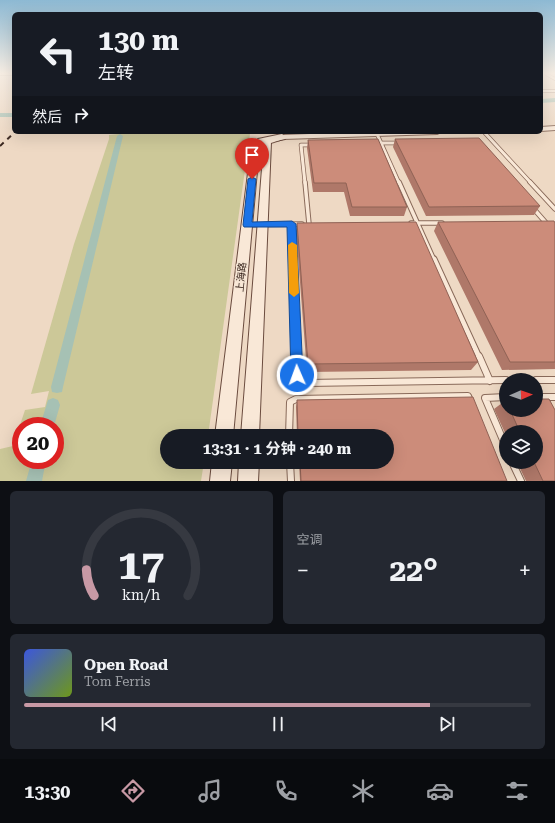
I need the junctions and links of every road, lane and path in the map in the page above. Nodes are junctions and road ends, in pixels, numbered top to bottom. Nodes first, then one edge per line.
1 (543, 128) edge
2 (555, 128) edge
3 (377, 134) joint
4 (486, 134) edge
5 (282, 137) junction
6 (268, 143) joint
7 (374, 143) edge
8 (381, 143) junction
9 (404, 143) edge
10 (316, 145) edge
11 (529, 203) edge
12 (554, 207) edge
13 (536, 222) edge
14 (544, 222) junction
15 (403, 223) edge
16 (418, 223) junction
17 (450, 223) edge
18 (292, 224) junction
19 (309, 224) junction
20 (317, 224) edge
21 (247, 225) junction
22 (263, 225) junction
23 (552, 230) edge
24 (499, 380) edge
25 (543, 380) edge
26 (555, 380) edge
27 (490, 381) junction
28 (499, 397) edge
29 (555, 397) edge
30 (543, 399) edge
31 (474, 410) edge
32 (225, 429) edge
33 (250, 429) edge
34 (289, 429) edge
35 (499, 431) edge
36 (221, 469) edge
37 (249, 469) edge
38 (290, 469) edge
39 (515, 469) edge
40 (220, 481) edge
41 (248, 481) edge
42 (291, 481) edge
43 (520, 481) edge

1 - 2 street
3 - 5 street
3 - 8 lane
4 - 12 lane
5 - 6 street
5 - 21 main road, 上海路
6 - 22 main road, 上海路
7 - 8 lane
8 - 9 lane
8 - 16 lane
10 - 19 lane
11 - 14 lane
13 - 14 lane
14 - 23 lane
15 - 16 lane
16 - 17 lane
16 - 27 lane
18 - 19 lane
18 - 22 lane
18 - 27 lane
19 - 20 lane
21 - 22 lane
21 - 32 main road, 上海路
22 - 33 main road, 上海路
24 - 27 lane
25 - 26 lane
28 - 35 lane
29 - 30 lane
31 - 34 lane
36 - 40 main road
37 - 41 main road
38 - 42 lane
39 - 43 lane

